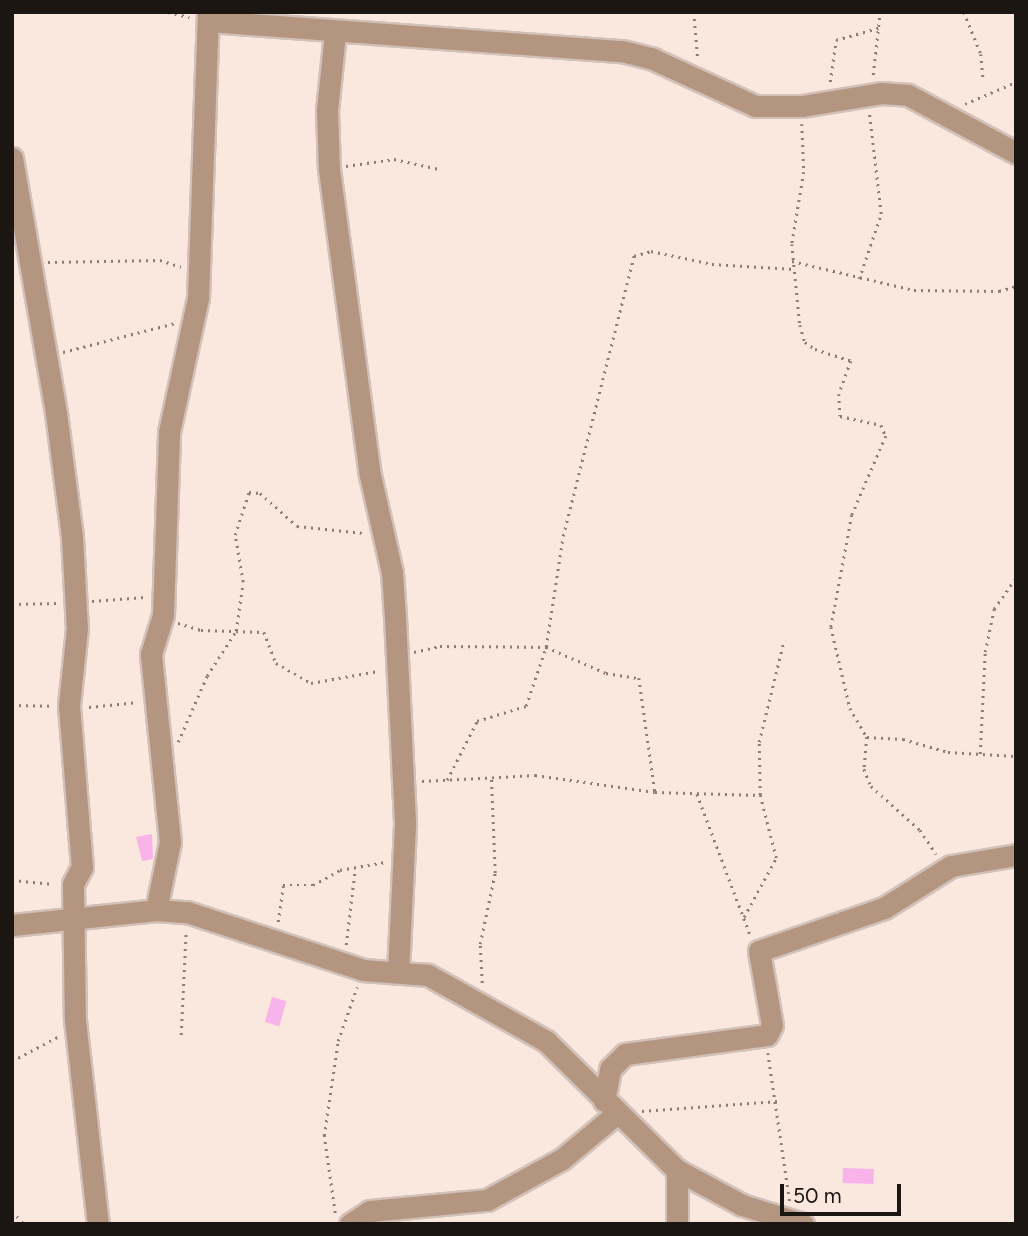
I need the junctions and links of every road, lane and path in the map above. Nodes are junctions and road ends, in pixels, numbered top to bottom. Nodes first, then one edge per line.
1 (694, 12) edge
2 (880, 12) edge
3 (964, 12) edge
4 (208, 16) edge
5 (881, 27) junction
6 (335, 33) junction
7 (983, 78) dead end
8 (700, 81) junction
9 (1016, 82) edge
10 (866, 96) junction
11 (831, 101) junction
12 (802, 106) junction
13 (948, 115) junction
14 (1016, 153) edge
15 (12, 158) edge
16 (329, 169) junction
17 (439, 169) dead end
18 (792, 261) junction
19 (31, 263) junction
20 (795, 269) junction
21 (198, 278) junction
22 (859, 279) junction
23 (1016, 286) edge
24 (195, 319) junction
25 (46, 354) junction
26 (386, 545) junction
27 (1016, 578) edge
28 (163, 615) junction
29 (236, 631) junction
30 (784, 640) dead end
31 (546, 647) junction
32 (394, 667) junction
33 (154, 700) junction
34 (12, 705) edge
35 (69, 706) junction
36 (867, 737) junction
37 (177, 745) dead end
38 (980, 754) junction
39 (1016, 756) edge
40 (491, 775) junction
41 (447, 780) junction
42 (401, 781) junction
43 (655, 792) junction
44 (697, 794) junction
45 (760, 795) junction
46 (1016, 855) edge
47 (401, 857) junction
48 (355, 869) junction
49 (946, 870) junction
50 (12, 880) edge
51 (73, 884) junction
52 (156, 910) junction
53 (187, 912) junction
54 (76, 916) junction
55 (744, 917) junction
56 (12, 925) edge
57 (276, 943) junction
58 (757, 953) junction
59 (341, 961) junction
60 (363, 970) junction
61 (398, 972) junction
62 (485, 1009) junction
63 (76, 1031) junction
64 (181, 1035) dead end
65 (767, 1035) junction
66 (12, 1061) edge
67 (779, 1101) junction
68 (610, 1107) junction
69 (677, 1170) junction
70 (12, 1211) edge
71 (796, 1222) edge
72 (24, 1224) edge
73 (98, 1224) edge
74 (336, 1224) edge
75 (350, 1224) edge
76 (677, 1224) edge

1 - 8 path
2 - 5 path
3 - 7 path
4 - 6 street
4 - 21 street
5 - 10 path
5 - 11 path
6 - 8 street
6 - 16 street
8 - 12 street
9 - 13 path
10 - 11 street
10 - 13 street
10 - 22 path
11 - 12 street
12 - 18 path
13 - 14 street
15 - 19 street
16 - 17 path
16 - 26 street
18 - 20 path
18 - 22 path
19 - 21 path
19 - 25 street
20 - 31 path
20 - 36 path
21 - 24 street
22 - 23 path
24 - 25 path
24 - 28 street
25 - 35 street
26 - 29 path
26 - 32 street
27 - 38 path
28 - 29 path
28 - 33 street
29 - 32 path
29 - 37 path
30 - 45 path
31 - 32 path
31 - 41 path
31 - 43 path
32 - 42 street
33 - 35 path
33 - 52 street
34 - 35 path
35 - 51 street
36 - 38 path
36 - 49 path
38 - 39 path
40 - 41 path
40 - 43 path
40 - 62 path
41 - 42 path
42 - 47 street
43 - 44 path
44 - 45 path
44 - 55 path
45 - 55 path
46 - 49 street
47 - 48 path
47 - 61 street
48 - 57 path
48 - 59 path
49 - 58 street
50 - 51 path
51 - 54 street
52 - 53 street
52 - 54 street
53 - 57 street
53 - 64 path
54 - 56 street
54 - 63 street
55 - 58 path
57 - 59 street
58 - 65 street
59 - 60 street
60 - 61 street
60 - 74 path
61 - 62 street
62 - 68 street
63 - 66 path
63 - 73 street
65 - 67 path
65 - 68 street
67 - 68 path
67 - 71 path
68 - 69 street
68 - 75 street
69 - 71 street
69 - 76 street
70 - 72 path

